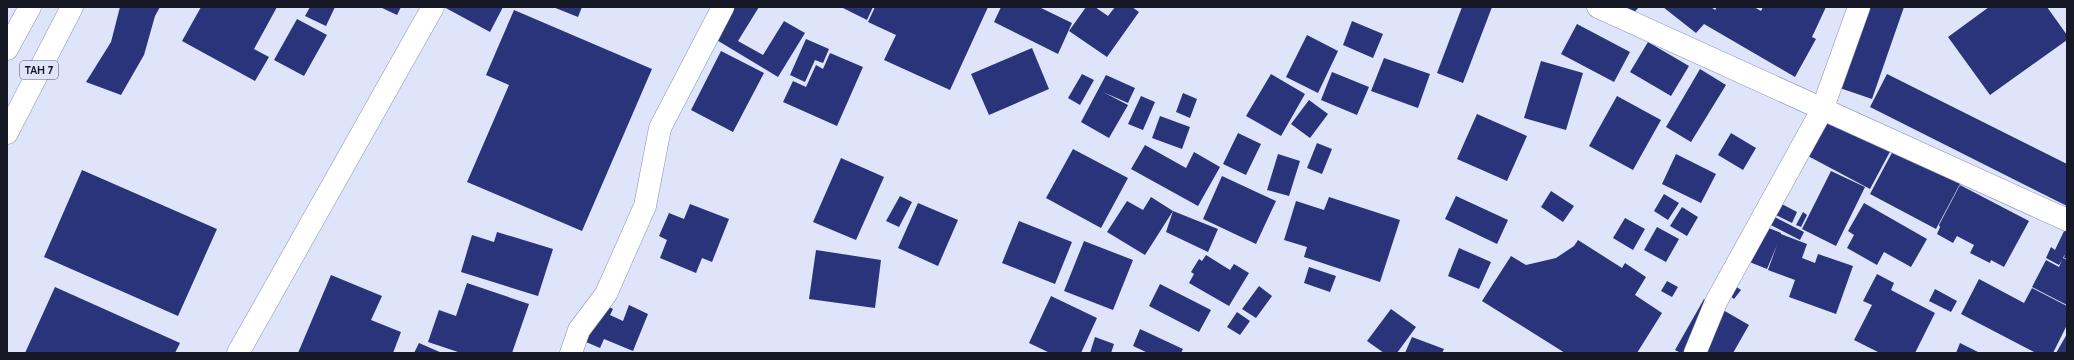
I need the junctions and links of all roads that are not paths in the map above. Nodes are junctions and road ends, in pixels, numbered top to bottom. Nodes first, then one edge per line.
1 (30, 7) edge
2 (72, 7) edge
3 (433, 7) edge
4 (723, 7) edge
5 (1598, 7) edge
6 (1860, 7) edge
7 (7, 49) edge
8 (1822, 110) junction
9 (7, 133) edge
10 (2067, 220) edge
11 (238, 353) edge
12 (571, 353) edge
13 (1695, 353) edge

1 - 7 main road, TAH 7
2 - 9 main road, TAH 7
3 - 11 main road
4 - 12 main road
5 - 8 main road
6 - 8 main road
8 - 10 main road
8 - 13 main road

